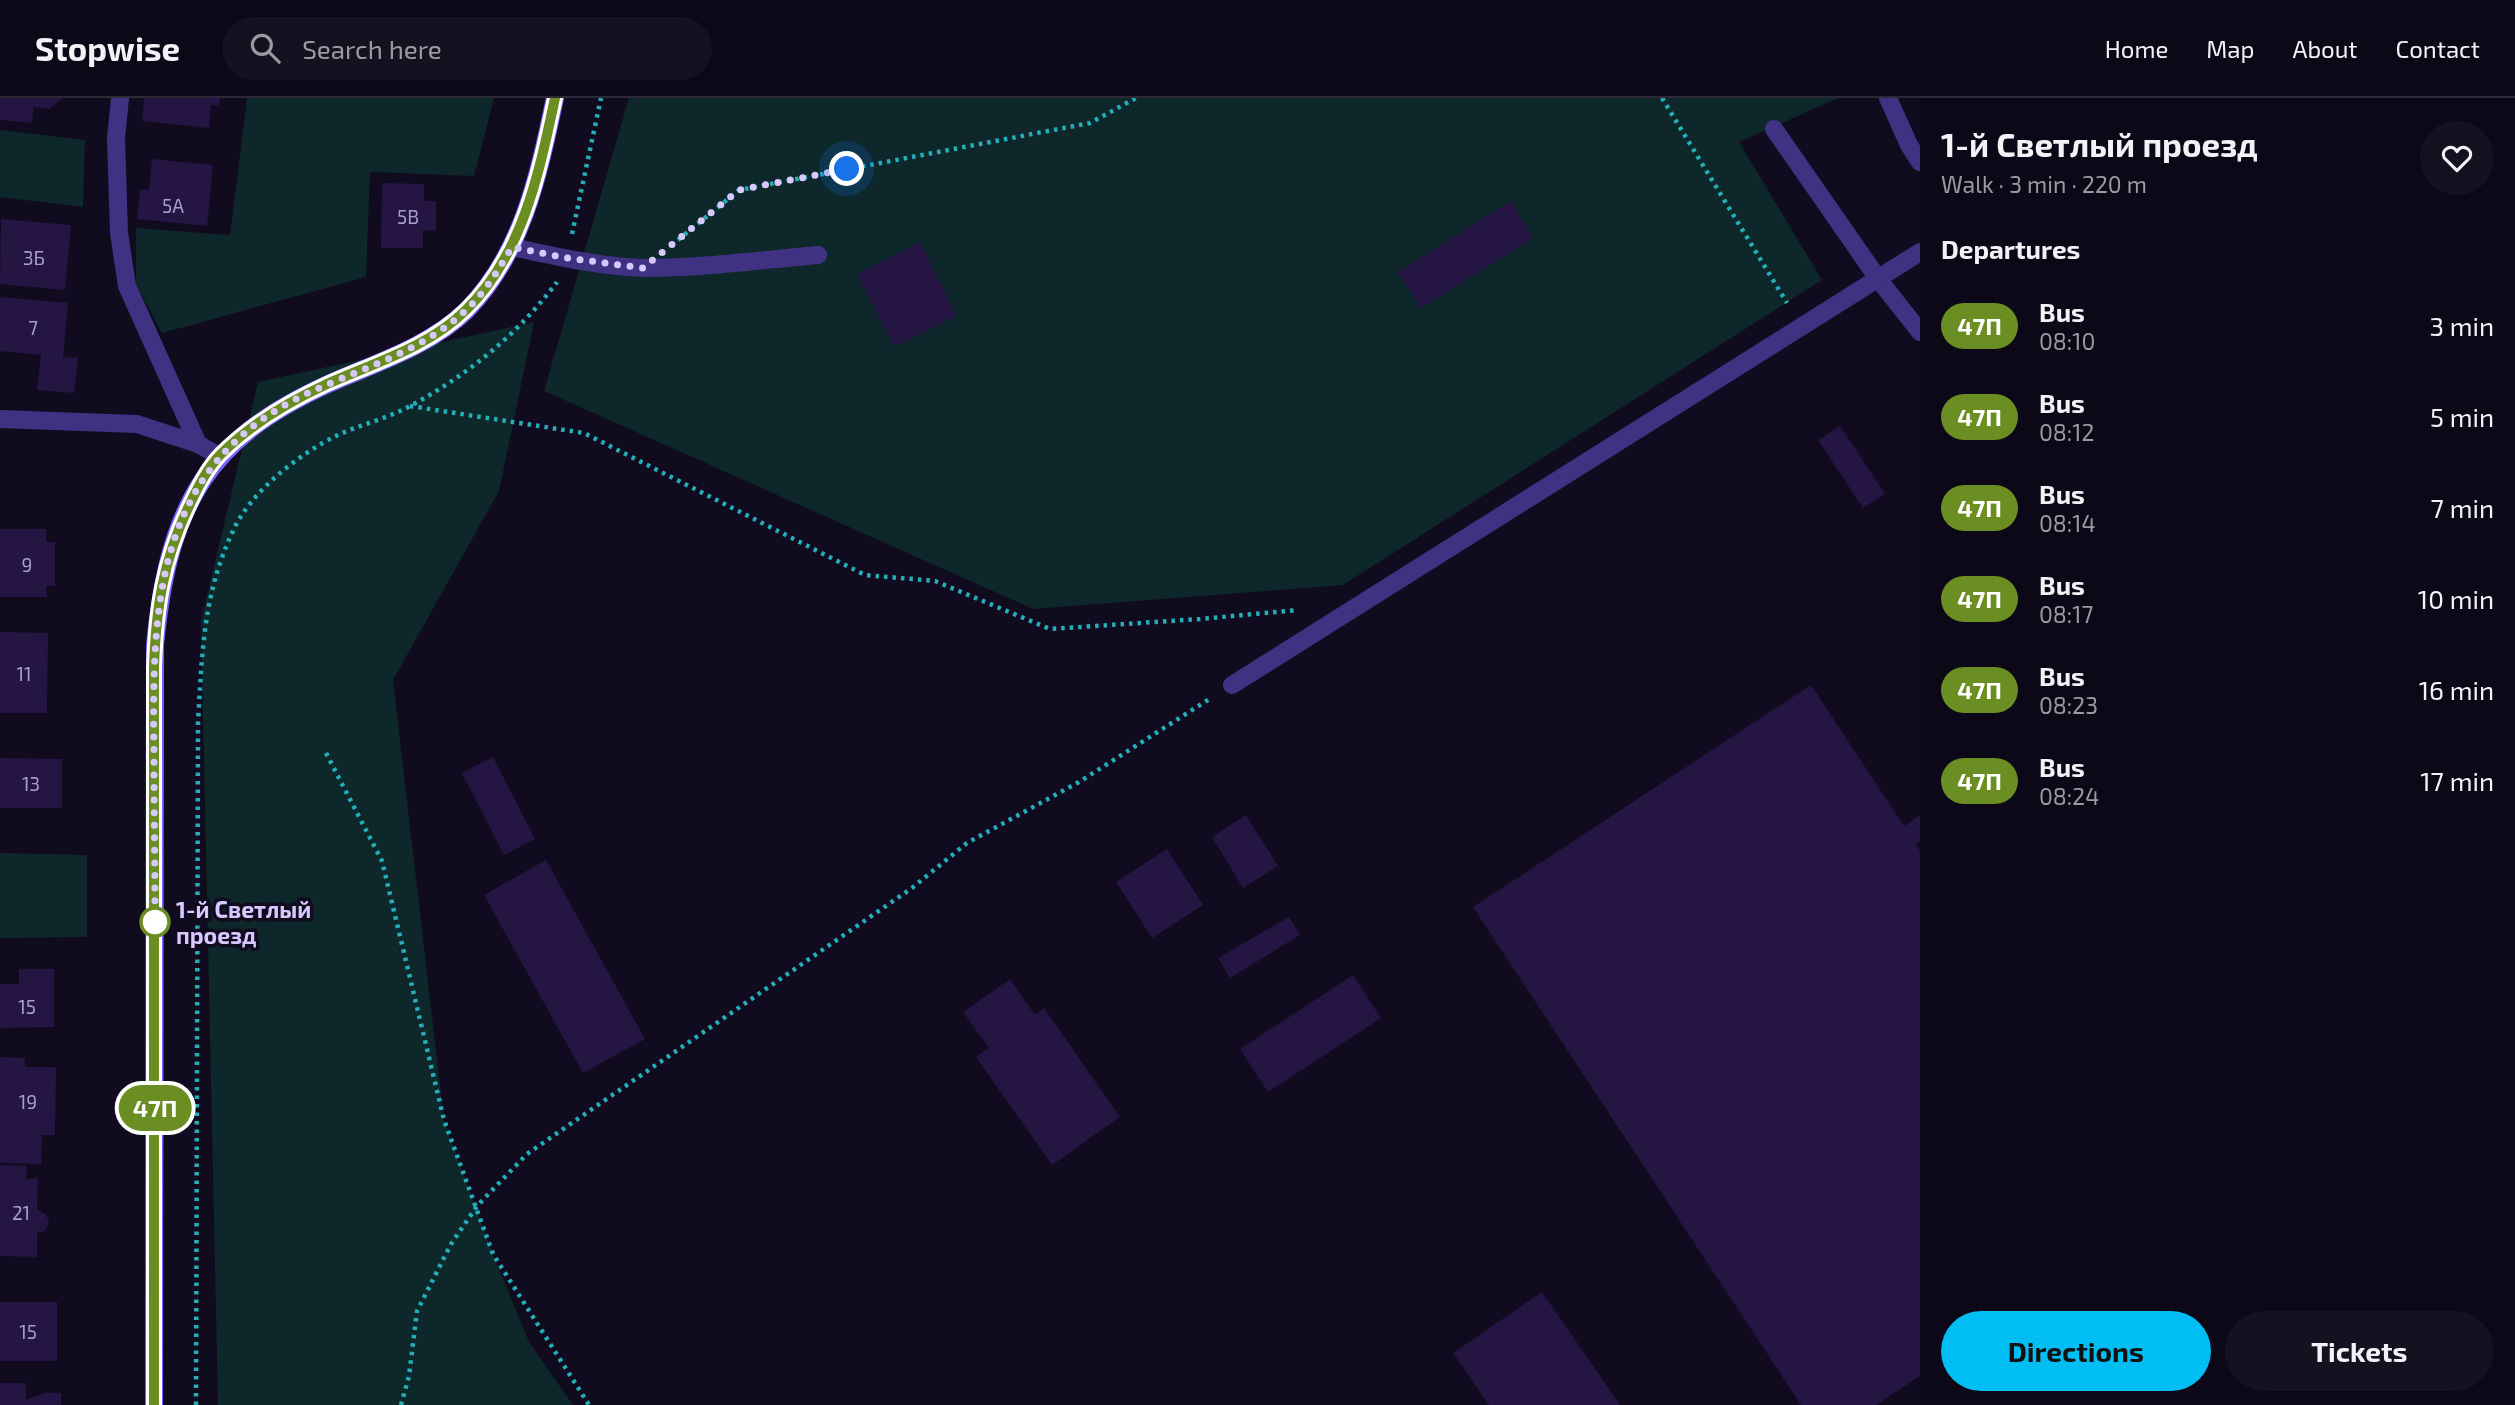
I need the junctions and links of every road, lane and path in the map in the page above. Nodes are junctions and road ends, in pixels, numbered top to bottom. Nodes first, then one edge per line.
1 (120, 98) edge
2 (555, 98) edge
3 (601, 98) edge
4 (1136, 98) edge
5 (1662, 98) edge
6 (1888, 98) edge
7 (1774, 129) dead end
8 (1920, 162) edge
9 (512, 247) junction
10 (1920, 252) edge
11 (818, 255) dead end
12 (567, 258) junction
13 (643, 268) junction
14 (1879, 280) junction
15 (1801, 326) junction
16 (1920, 332) edge
17 (410, 406) junction
18 (0, 419) edge
19 (198, 443) junction
20 (219, 456) junction
21 (1310, 608) dead end
22 (1232, 685) joint
23 (326, 753) dead end
24 (477, 1206) junction
25 (154, 1405) edge
26 (196, 1405) edge
27 (401, 1405) edge
28 (589, 1405) edge

1 - 19 street
2 - 9 street
3 - 12 path
4 - 13 path
5 - 15 path
6 - 8 street
7 - 14 street
9 - 12 street
9 - 20 street
10 - 14 street
11 - 13 street
12 - 13 street
12 - 17 path
14 - 15 street
14 - 16 street
15 - 22 street
17 - 21 path
17 - 26 path
18 - 19 street
19 - 20 street
20 - 25 street
22 - 24 path
23 - 24 path
24 - 27 path
24 - 28 path

